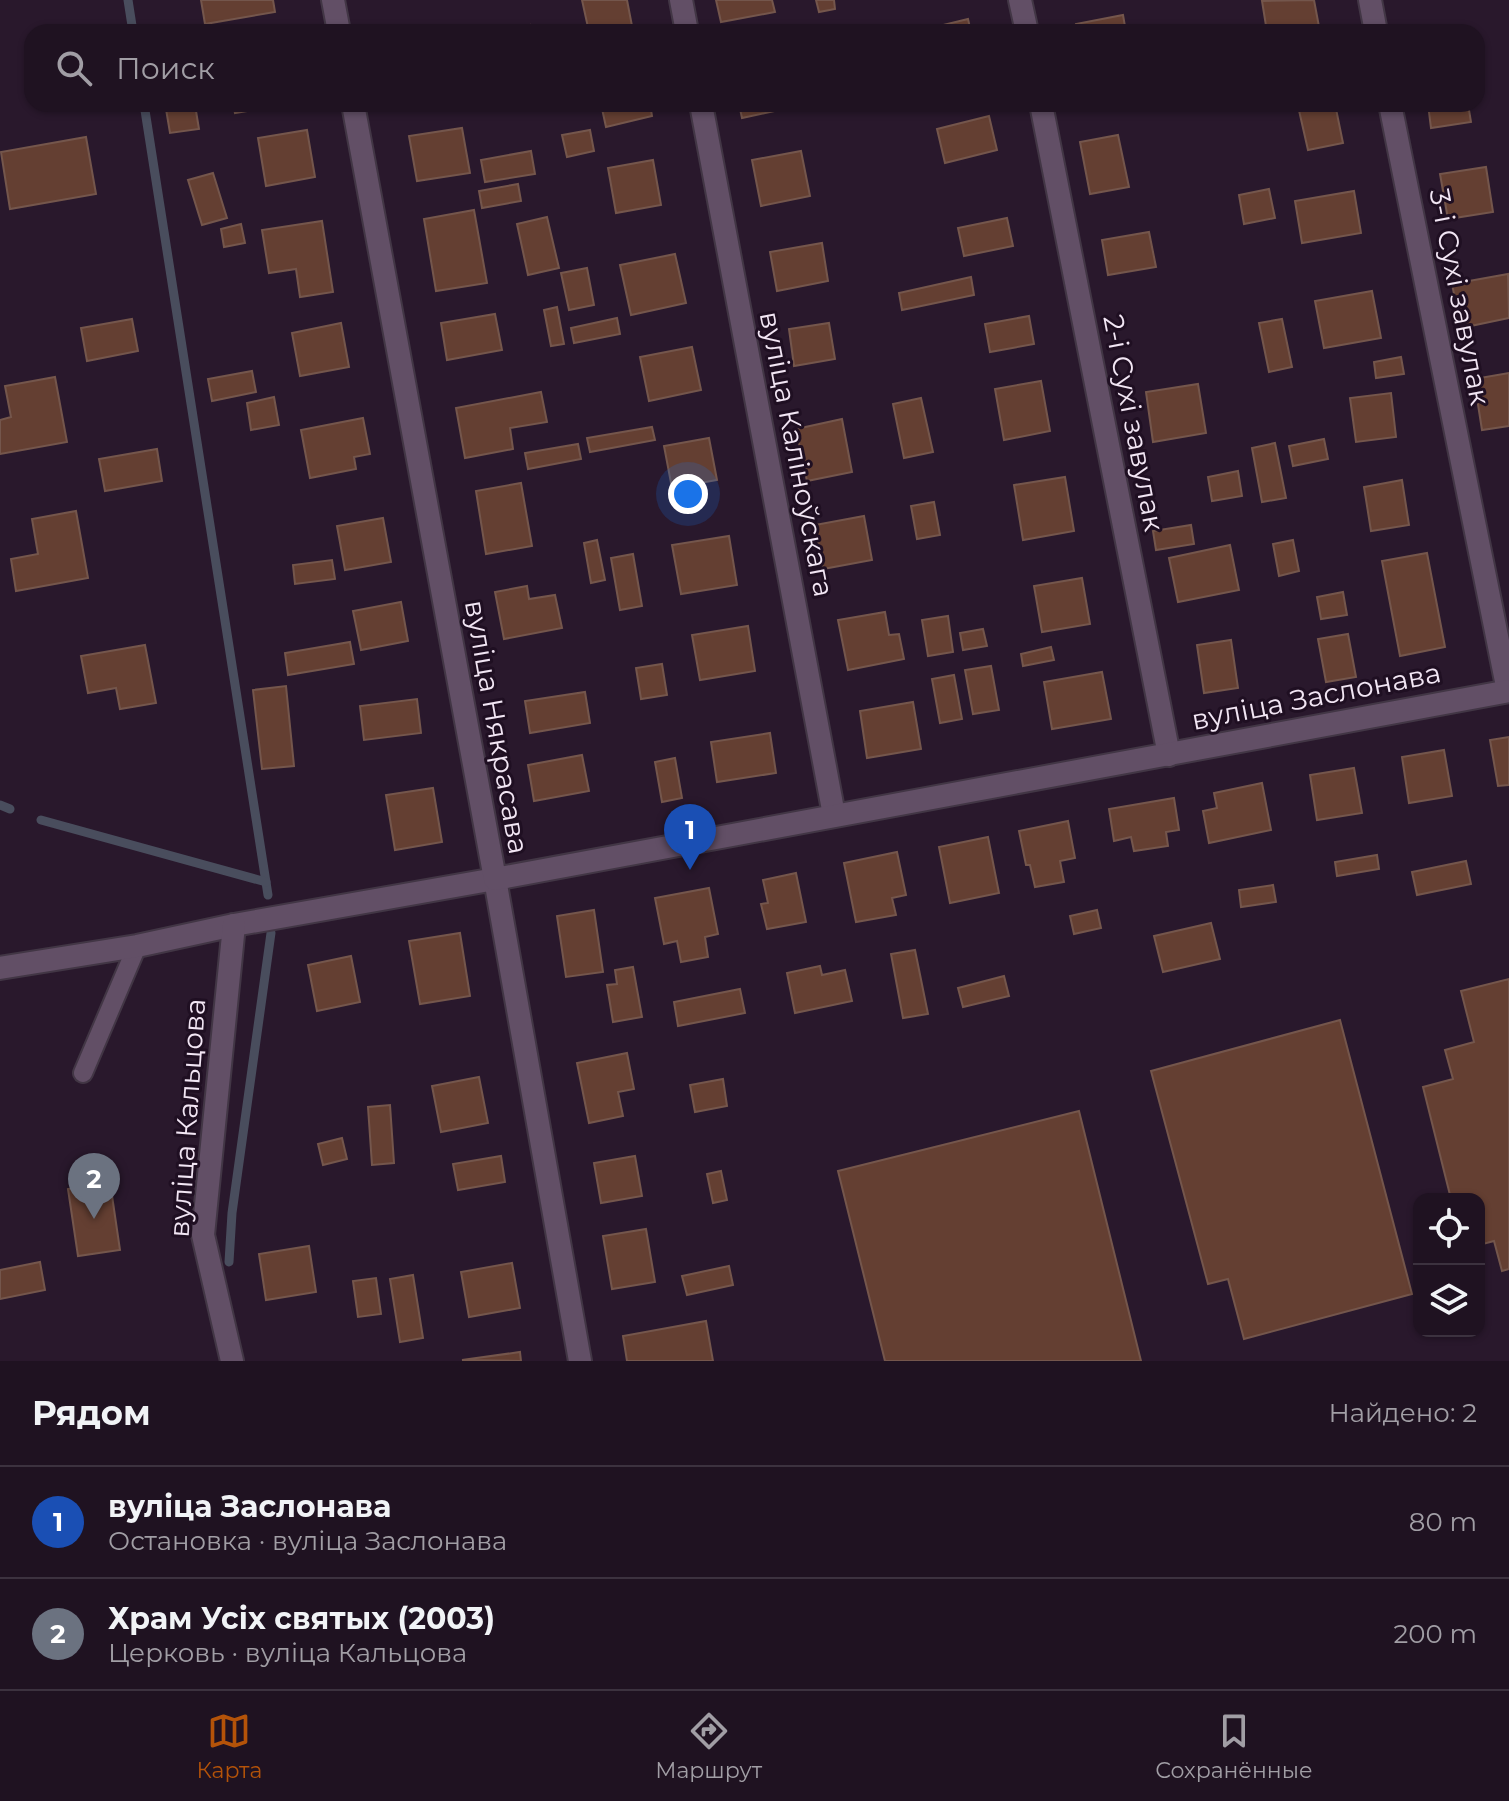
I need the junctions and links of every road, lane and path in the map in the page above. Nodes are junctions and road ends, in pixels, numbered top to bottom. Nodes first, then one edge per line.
1 (333, 0) edge
2 (681, 0) edge
3 (1020, 0) edge
4 (1370, 0) edge
5 (338, 24) edge
6 (686, 24) edge
7 (1025, 24) edge
8 (1374, 24) edge
9 (354, 112) edge
10 (702, 112) edge
11 (1043, 112) edge
12 (1392, 112) edge
13 (1509, 691) edge
14 (1169, 755) junction
15 (834, 815) junction
16 (495, 879) junction
17 (234, 925) junction
18 (137, 946) junction
19 (0, 968) edge
20 (83, 1073) dead end
21 (232, 1361) edge
22 (580, 1361) edge

1 - 5 street
2 - 6 street
3 - 7 street
4 - 8 street
9 - 16 street, вуліца Някрасава
10 - 15 street, вуліца Каліноўскага
11 - 14 street, 2-і Сухі завулак
12 - 13 street, 3-і Сухі завулак
13 - 14 street, вуліца Заслонава
14 - 15 street, вуліца Заслонава
15 - 16 street, вуліца Заслонава
16 - 17 street, вуліца Заслонава
16 - 22 street, вуліца Някрасава
17 - 18 street, вуліца Заслонава
17 - 21 street, вуліца Кальцова
18 - 19 street, вуліца Заслонава
18 - 20 lane

